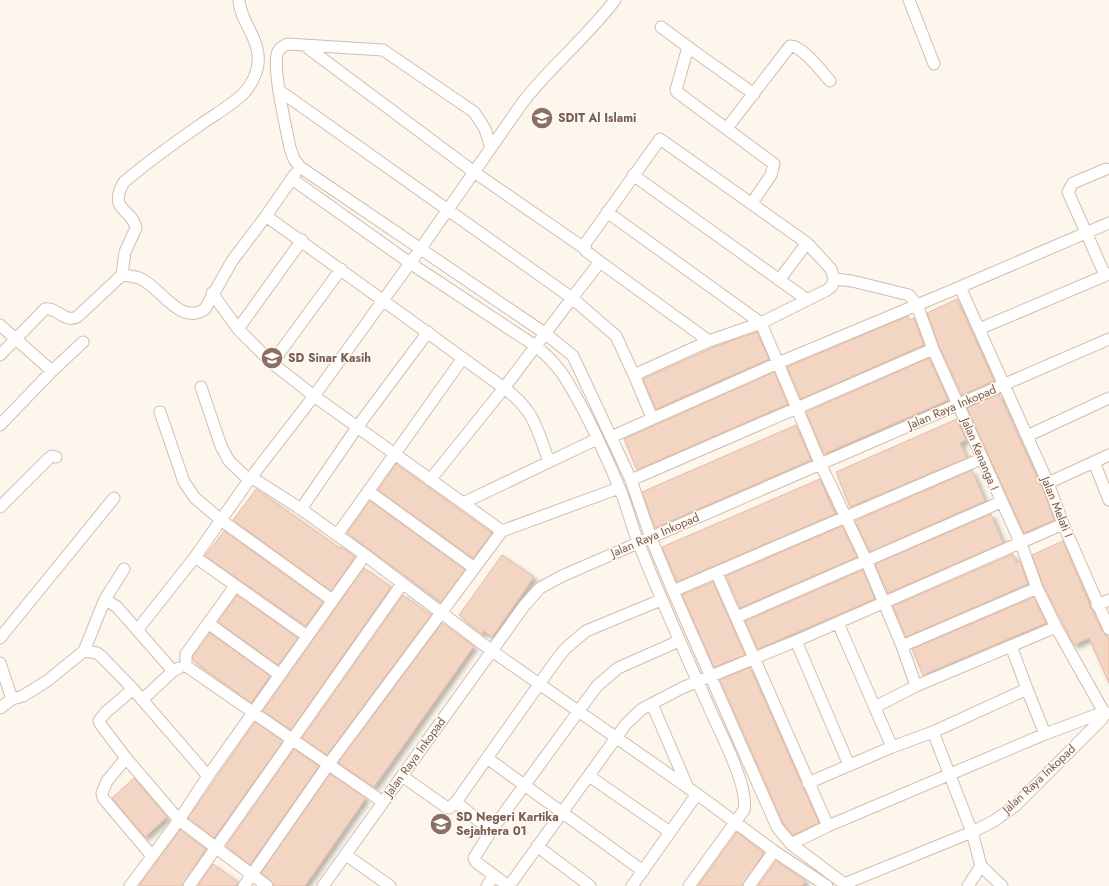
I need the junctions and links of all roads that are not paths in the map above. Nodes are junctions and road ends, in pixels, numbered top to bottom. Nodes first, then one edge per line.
1 (239, 0) edge
2 (615, 0) edge
3 (909, 0) edge
4 (661, 27) dead end
5 (304, 45) junction
6 (688, 47) junction
7 (934, 64) dead end
8 (830, 81) dead end
9 (280, 92) junction
10 (754, 94) junction
11 (726, 128) junction
12 (492, 148) junction
13 (300, 167) junction
14 (1106, 169) dead end
15 (474, 172) junction
16 (633, 175) junction
17 (292, 179) junction
18 (752, 203) junction
19 (446, 210) junction
20 (607, 212) junction
21 (266, 216) junction
22 (1109, 223) edge
23 (1086, 232) junction
24 (302, 240) junction
25 (807, 243) junction
26 (421, 248) junction
27 (584, 248) junction
28 (600, 262) junction
29 (410, 263) junction
30 (341, 269) junction
31 (1107, 274) edge
32 (122, 275) junction
33 (834, 279) junction
34 (778, 280) junction
35 (960, 288) junction
36 (212, 293) junction
37 (572, 298) junction
38 (806, 299) junction
39 (384, 300) junction
40 (917, 305) junction
41 (761, 323) junction
42 (0, 325) edge
43 (979, 329) junction
44 (238, 330) junction
45 (428, 332) junction
46 (546, 334) junction
47 (1109, 338) edge
48 (15, 339) junction
49 (709, 341) junction
50 (82, 342) dead end
51 (537, 347) junction
52 (933, 349) junction
53 (0, 355) edge
54 (464, 358) junction
55 (272, 363) junction
56 (778, 363) junction
57 (52, 371) junction
58 (634, 375) junction
59 (1005, 385) junction
60 (201, 387) dead end
61 (504, 388) junction
62 (314, 396) junction
63 (1109, 398) edge
64 (959, 404) junction
65 (797, 408) junction
66 (160, 412) dead end
67 (652, 418) junction
68 (0, 425) edge
69 (358, 426) junction
70 (1027, 436) junction
71 (612, 437) junction
72 (597, 439) junction
73 (394, 454) junction
74 (1109, 455) edge
75 (56, 456) dead end
76 (981, 458) junction
77 (549, 462) junction
78 (820, 462) junction
79 (1094, 462) junction
80 (250, 478) junction
81 (430, 480) junction
82 (631, 480) junction
83 (1048, 483) junction
84 (619, 488) junction
85 (368, 491) junction
86 (114, 498) dead end
87 (1109, 500) edge
88 (1001, 502) junction
89 (463, 503) junction
90 (0, 507) edge
91 (301, 509) junction
92 (847, 517) junction
93 (221, 520) junction
94 (1063, 524) junction
95 (502, 531) junction
96 (337, 535) junction
97 (651, 538) junction
98 (638, 543) junction
99 (1021, 544) junction
100 (365, 555) junction
101 (196, 557) junction
102 (866, 560) junction
103 (473, 567) junction
104 (124, 569) dead end
105 (717, 574) junction
106 (402, 584) junction
107 (235, 586) junction
108 (1037, 588) junction
109 (673, 591) junction
110 (105, 599) junction
111 (332, 600) junction
112 (662, 600) junction
113 (1109, 600) edge
114 (884, 603) junction
115 (1097, 605) junction
116 (441, 612) junction
117 (737, 617) junction
118 (208, 623) junction
119 (838, 623) junction
120 (1056, 627) junction
121 (138, 629) junction
122 (1109, 629) edge
123 (307, 636) junction
124 (0, 638) edge
125 (679, 641) junction
126 (796, 642) junction
127 (902, 646) junction
128 (1011, 646) junction
129 (84, 651) junction
130 (492, 651) junction
131 (756, 658) junction
132 (0, 663) edge
133 (186, 666) junction
134 (173, 671) junction
135 (280, 675) junction
136 (710, 677) junction
137 (698, 682) junction
138 (540, 684) junction
139 (916, 686) junction
140 (133, 689) junction
141 (1028, 689) junction
142 (12, 699) junction
143 (142, 700) junction
144 (652, 704) junction
145 (875, 707) junction
146 (0, 708) edge
147 (579, 711) junction
148 (254, 713) junction
149 (1106, 719) edge
150 (933, 732) junction
151 (1045, 734) junction
152 (617, 738) junction
153 (293, 740) junction
154 (892, 747) junction
155 (126, 758) junction
156 (487, 758) junction
157 (328, 765) junction
158 (849, 765) junction
159 (948, 775) junction
160 (208, 776) junction
161 (402, 776) junction
162 (589, 776) junction
163 (808, 783) junction
164 (524, 786) junction
165 (693, 791) junction
166 (383, 802) junction
167 (456, 802) junction
168 (563, 812) junction
169 (179, 820) junction
170 (735, 823) junction
171 (828, 826) junction
172 (492, 831) junction
173 (670, 832) junction
174 (972, 832) junction
175 (791, 844) junction
176 (537, 846) junction
177 (215, 848) junction
178 (774, 851) junction
179 (346, 855) junction
180 (152, 856) junction
181 (981, 866) junction
182 (643, 871) junction
183 (831, 874) junction
184 (252, 875) junction
185 (494, 876) junction
186 (996, 884) edge
187 (824, 885) edge
188 (846, 885) edge
189 (130, 886) edge
190 (189, 886) edge
191 (244, 886) edge
192 (267, 886) edge
193 (323, 886) edge
194 (390, 886) edge
195 (487, 886) edge
196 (509, 886) edge
197 (590, 886) edge
198 (632, 886) edge
199 (689, 886) edge
200 (749, 886) edge
201 (968, 886) edge

1 - 32 street
2 - 12 street
3 - 7 street
4 - 6 street
5 - 9 street
5 - 12 street
5 - 15 street
6 - 10 street
6 - 11 street
8 - 10 street
9 - 13 street
9 - 19 street
10 - 11 street
11 - 18 street
12 - 15 street
13 - 17 street
13 - 26 street
14 - 23 street
15 - 19 street
15 - 27 street
16 - 18 street
16 - 20 street
16 - 34 street
17 - 21 street
17 - 29 street
18 - 25 street
19 - 26 street
19 - 37 street
20 - 27 street
20 - 41 street
21 - 24 street
21 - 36 street
22 - 23 street
23 - 31 street
23 - 35 street
24 - 30 street
24 - 44 street
25 - 33 street
25 - 34 street
26 - 29 street
26 - 46 street
27 - 28 street
28 - 37 street
28 - 49 street
29 - 39 street
29 - 51 street
30 - 39 street
30 - 55 street
31 - 43 street
32 - 36 street
32 - 48 street
33 - 38 street
33 - 40 street
34 - 38 street
35 - 40 street
35 - 43 street, Jalan Melati I
36 - 44 street
37 - 46 street
37 - 58 street
38 - 41 street
39 - 45 street
39 - 62 street
40 - 52 street, Jalan Kenanga I
40 - 56 street
41 - 49 street
41 - 56 street
42 - 48 street
43 - 59 street, Jalan Melati I
44 - 55 street
45 - 54 street
45 - 69 street
46 - 51 street
46 - 71 street
47 - 59 street, Jalan Raya Inkopad
48 - 53 street
48 - 57 street
49 - 58 street
50 - 57 street
51 - 61 street
51 - 72 street
52 - 64 street, Jalan Kenanga I
52 - 65 street
54 - 61 street
54 - 73 street
55 - 62 street
56 - 65 street
56 - 67 street
57 - 68 street
58 - 67 street
59 - 64 street, Jalan Raya Inkopad
59 - 70 street, Jalan Melati I
60 - 80 street
61 - 77 street
61 - 81 street
62 - 69 street
62 - 80 street
63 - 70 street
64 - 76 street, Jalan Kenanga I
64 - 78 street, Jalan Raya Inkopad
65 - 78 street
65 - 82 street
66 - 93 street
67 - 71 street
69 - 73 street
69 - 91 street
70 - 83 street, Jalan Melati I
71 - 82 street
72 - 77 street
72 - 84 street
73 - 81 street
73 - 85 street
74 - 79 street
75 - 90 street
76 - 88 street, Jalan Kenanga I
76 - 92 street
77 - 89 street
78 - 92 street
78 - 97 street, Jalan Raya Inkopad
79 - 83 street
79 - 87 street
80 - 91 street
80 - 93 street
81 - 89 street
82 - 97 street
83 - 94 street, Jalan Melati I
84 - 95 street
84 - 98 street
85 - 96 street
85 - 103 street
86 - 124 street
88 - 99 street, Jalan Kenanga I
88 - 102 street
89 - 95 street
91 - 96 street
92 - 102 street
92 - 105 street
93 - 101 street
93 - 111 street
94 - 99 street
94 - 115 street, Jalan Melati I
95 - 103 street
96 - 100 street
97 - 98 street, Jalan Raya Inkopad
97 - 109 street
98 - 112 street
98 - 130 street, Jalan Raya Inkopad
99 - 108 street, Jalan Kenanga I
99 - 114 street
100 - 106 street
100 - 111 street
101 - 107 street
101 - 121 street
102 - 114 street
102 - 117 street
103 - 116 street
104 - 110 street
105 - 109 street
105 - 117 street
106 - 116 street
106 - 153 street
107 - 118 street
107 - 123 street
108 - 120 street, Jalan Kenanga I
108 - 127 street
109 - 136 street
110 - 121 street
110 - 129 street
111 - 123 street
112 - 125 street
112 - 138 street
113 - 115 street
114 - 119 street
114 - 127 street
115 - 122 street, Jalan Melati I
116 - 130 street
116 - 157 street
117 - 131 street
118 - 133 street
118 - 135 street
119 - 126 street
119 - 145 street
120 - 128 street
120 - 149 street, Jalan Kenanga I
121 - 134 street
123 - 135 street
125 - 137 street
125 - 147 street
126 - 131 street
126 - 158 street
127 - 139 street
128 - 139 street
128 - 141 street
129 - 140 street
129 - 142 street
130 - 138 street
130 - 161 street, Jalan Raya Inkopad
131 - 136 street
131 - 163 street
132 - 142 street
133 - 134 street
133 - 148 street
134 - 143 street
135 - 148 street
136 - 137 street
136 - 175 street
137 - 144 street
137 - 170 street
138 - 147 street
138 - 156 street
139 - 145 street
140 - 143 street
140 - 155 street
141 - 150 street
141 - 151 street
142 - 146 street
143 - 160 street
144 - 152 street
144 - 165 street
145 - 154 street
147 - 152 street
147 - 164 street
148 - 153 street
148 - 160 street
149 - 151 street, Jalan Raya Inkopad
149 - 174 street, Jalan Raya Inkopad
150 - 154 street
150 - 159 street
151 - 159 street, Jalan Raya Inkopad
152 - 162 street
152 - 165 street
153 - 157 street
153 - 177 street
154 - 158 street
155 - 169 street
155 - 180 street
156 - 164 street
156 - 167 street
157 - 166 street
157 - 184 street
158 - 163 street
159 - 171 street, Jalan Raya Inkopad
159 - 174 street
160 - 169 street
161 - 166 street, Jalan Raya Inkopad
161 - 167 street
162 - 168 street
162 - 173 street
163 - 171 street
164 - 168 street
164 - 172 street
165 - 170 street
165 - 173 street
166 - 179 street, Jalan Raya Inkopad
167 - 172 street
168 - 176 street
168 - 182 street
169 - 177 street
169 - 180 street
170 - 178 street
170 - 199 street
171 - 175 street, Jalan Raya Inkopad
172 - 185 street
173 - 182 street
174 - 181 street
174 - 188 street, Jalan Raya Inkopad
175 - 183 street
176 - 196 street
176 - 197 street
177 - 184 street
177 - 190 street
178 - 187 street
178 - 200 street
179 - 193 street, Jalan Raya Inkopad
179 - 194 street
180 - 189 street
181 - 186 street
181 - 201 street
182 - 198 street
183 - 187 street
183 - 188 street
184 - 191 street
184 - 192 street
185 - 195 street
185 - 196 street

